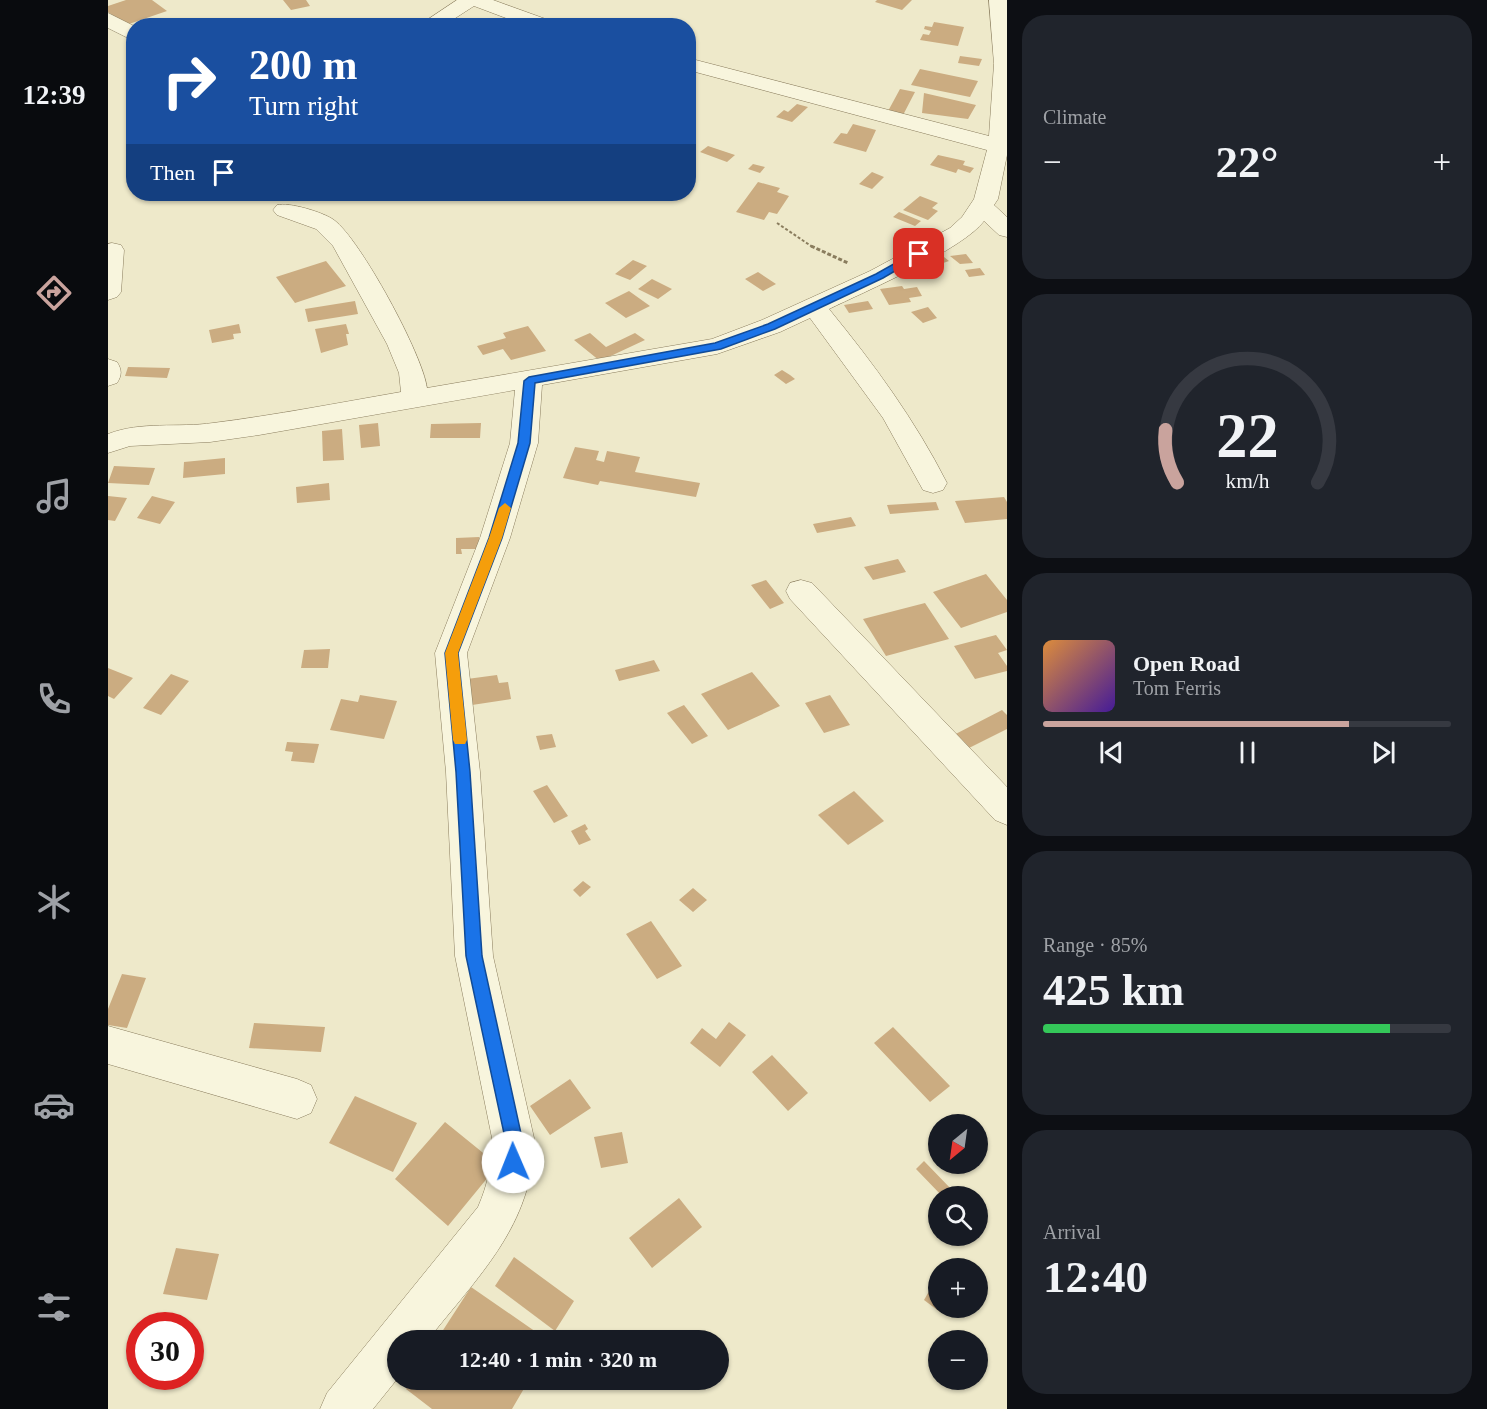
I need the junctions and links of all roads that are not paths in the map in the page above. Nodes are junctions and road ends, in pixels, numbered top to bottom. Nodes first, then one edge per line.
1 (473, 0) edge
2 (999, 0) edge
3 (442, 18) edge
4 (524, 18) edge
5 (108, 19) edge
6 (126, 30) edge
7 (696, 66) edge
8 (1003, 146) edge
9 (982, 206) junction
10 (285, 210) dead end
11 (1007, 230) edge
12 (112, 250) dead end
13 (108, 292) edge
14 (814, 306) junction
15 (108, 368) edge
16 (108, 377) edge
17 (529, 381) junction
18 (416, 400) junction
19 (108, 444) edge
20 (933, 483) dead end
21 (801, 591) dead end
22 (1007, 810) edge
23 (108, 1045) edge
24 (297, 1099) dead end
25 (407, 1330) edge
26 (387, 1355) edge
27 (343, 1409) edge

1 - 3 street
1 - 4 street
2 - 8 street
5 - 6 street
7 - 8 street
8 - 9 street
9 - 11 street
9 - 14 street
10 - 18 street
12 - 13 street
14 - 17 street
14 - 20 street
15 - 16 street
17 - 18 street
17 - 25 street
18 - 19 street
21 - 22 street
23 - 24 street
26 - 27 street

